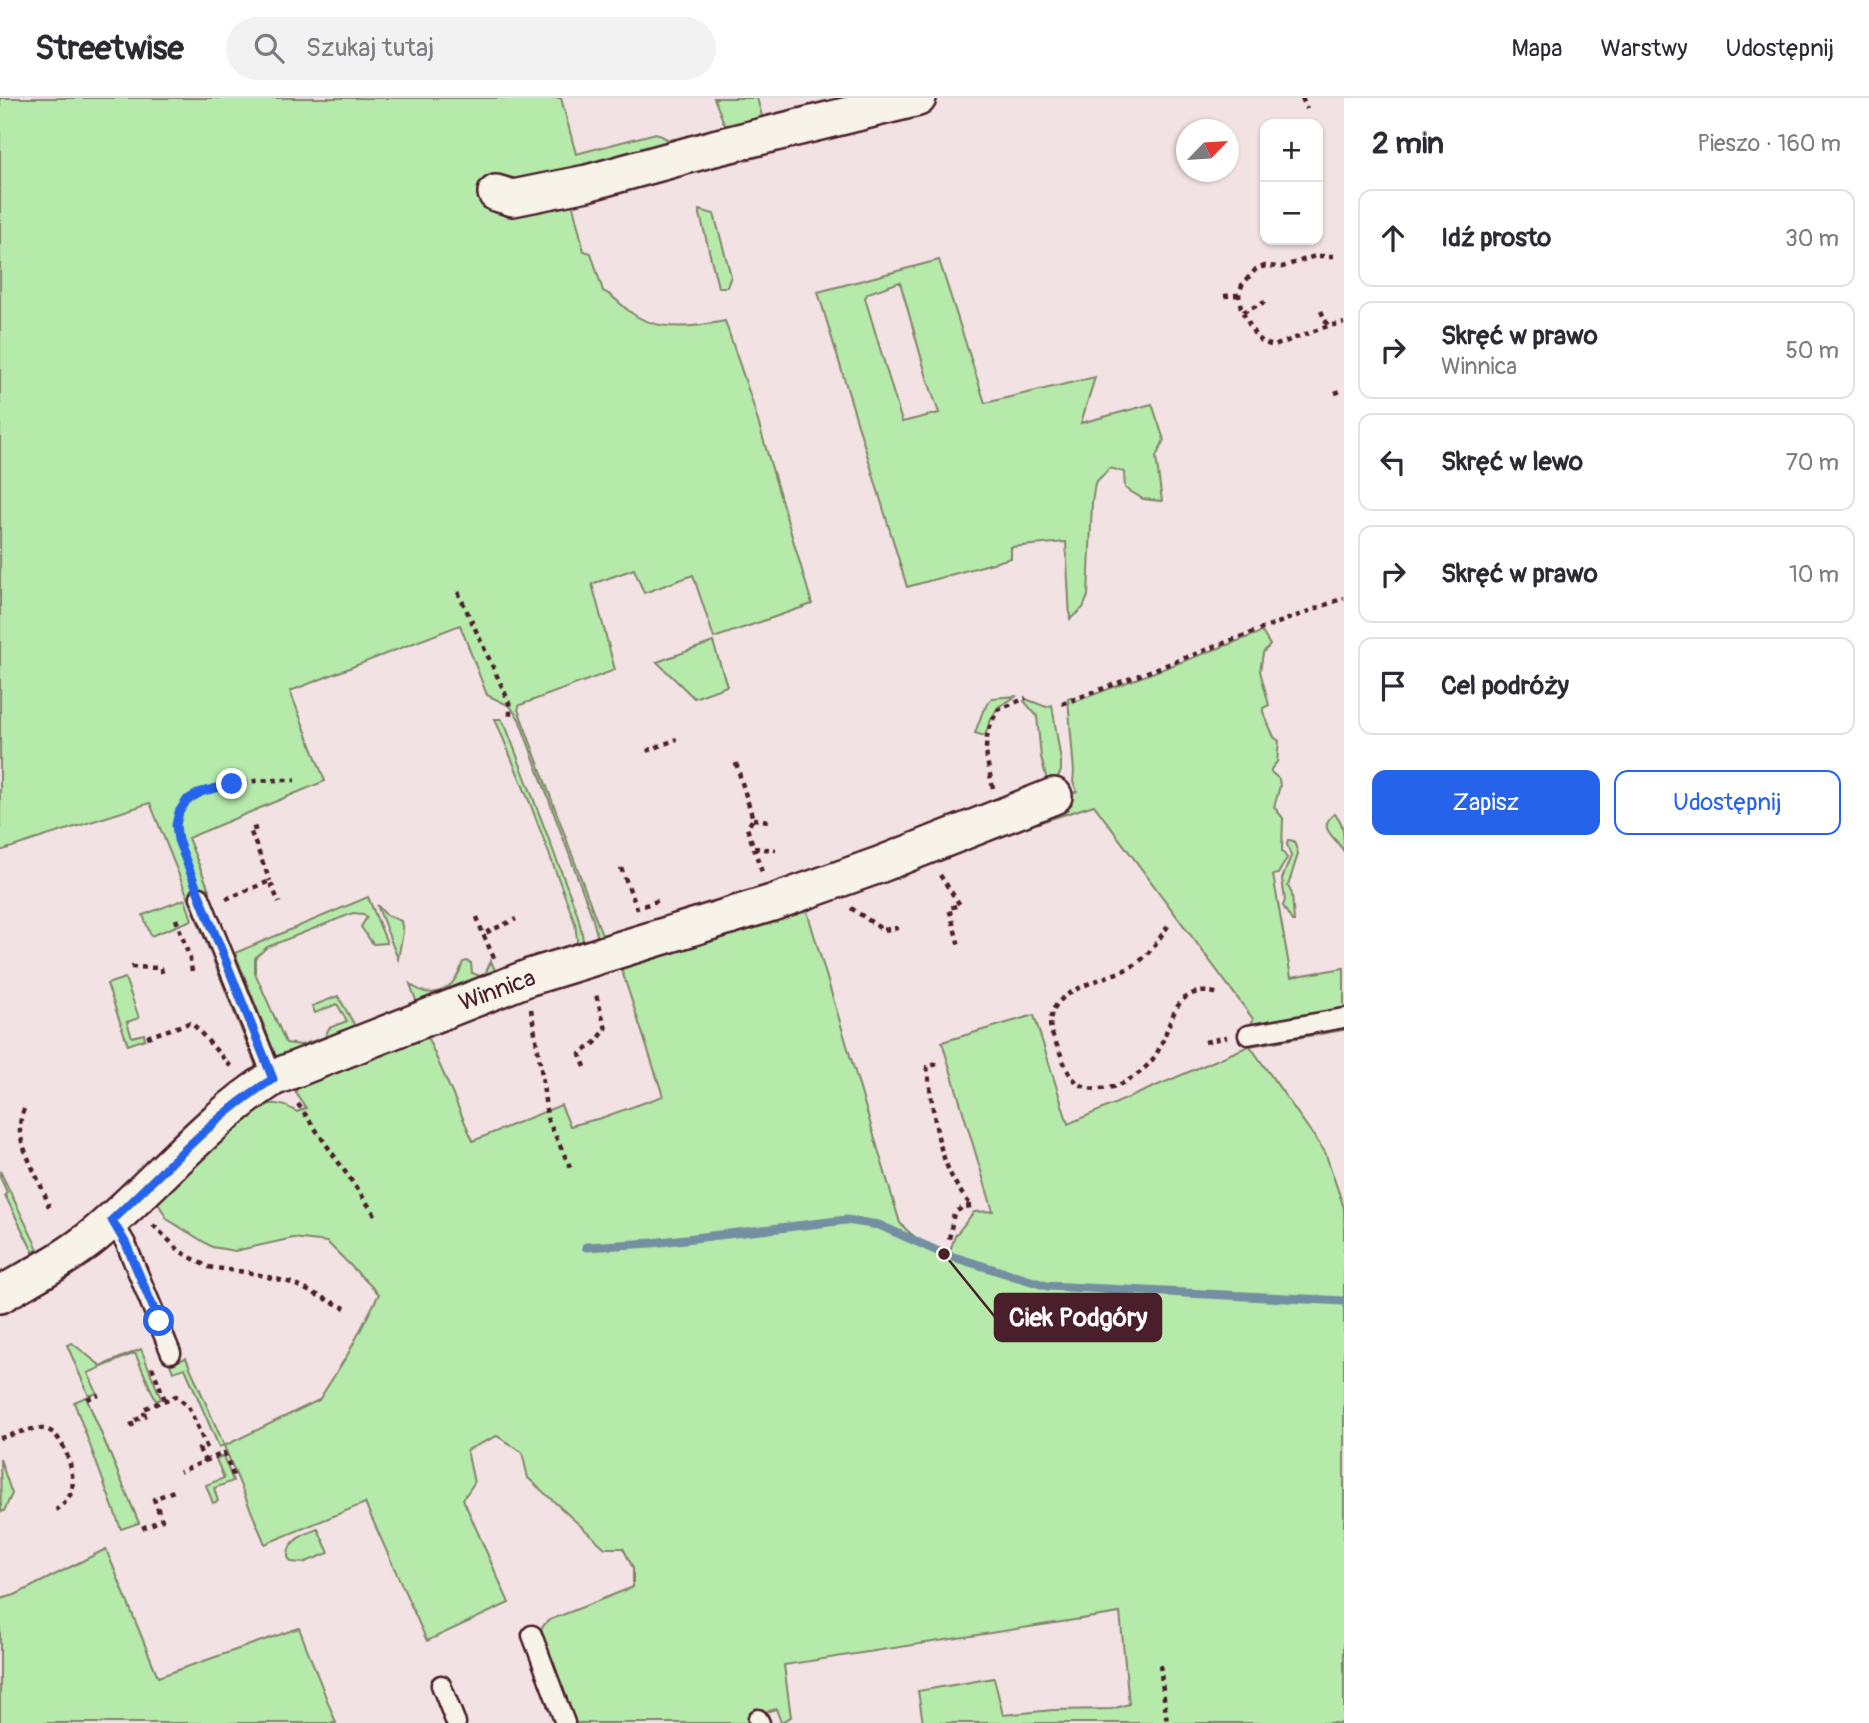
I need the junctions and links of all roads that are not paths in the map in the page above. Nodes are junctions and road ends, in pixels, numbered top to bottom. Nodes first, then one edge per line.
1 (918, 98) edge
2 (496, 193) dead end
3 (1054, 796) dead end
4 (207, 900) road end
5 (1344, 1018) edge
6 (1248, 1035) dead end
7 (273, 1079) junction
8 (123, 1209) junction
9 (0, 1295) edge
10 (171, 1353) dead end
11 (532, 1635) dead end
12 (441, 1685) dead end
13 (456, 1723) edge
14 (565, 1723) edge

1 - 2 street
3 - 7 street, Winnica
4 - 7 lane
5 - 6 lane
7 - 8 street, Winnica
8 - 9 street, Winnica
8 - 10 lane
11 - 14 lane
12 - 13 lane

